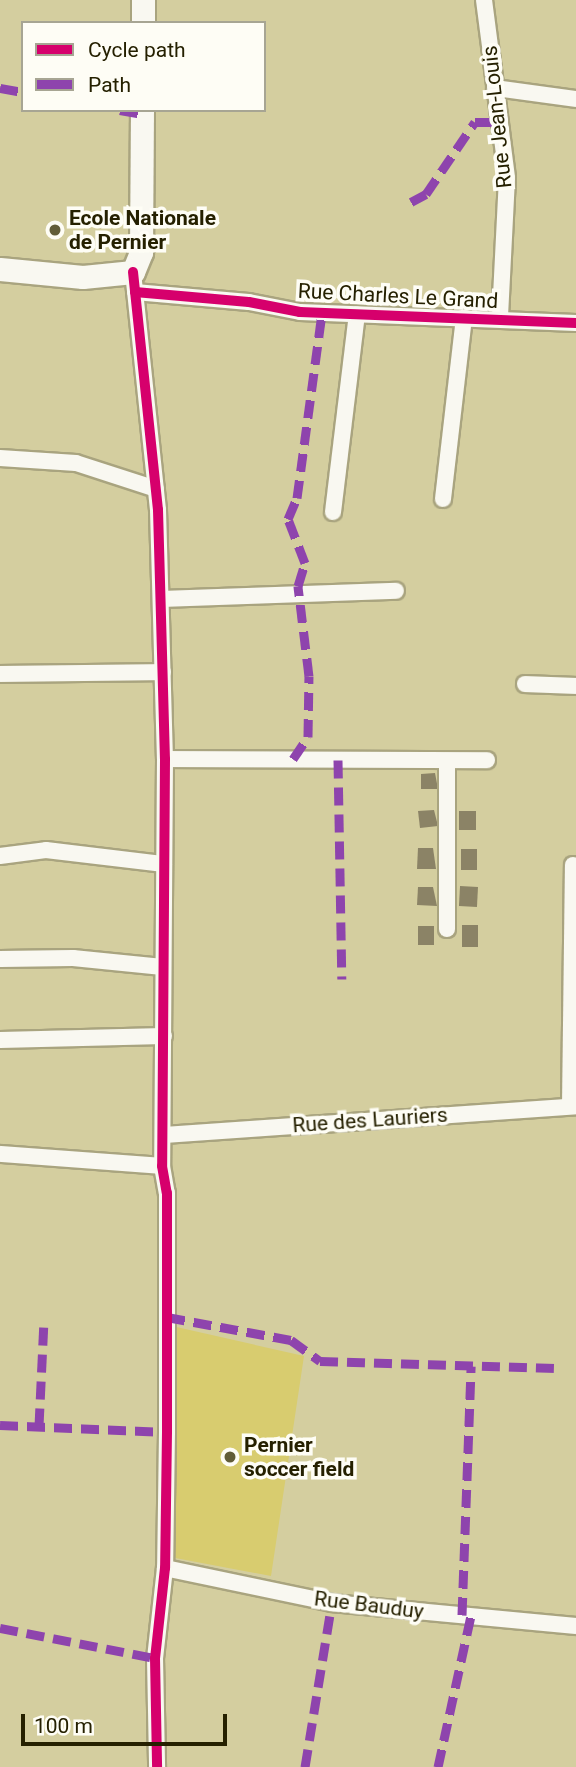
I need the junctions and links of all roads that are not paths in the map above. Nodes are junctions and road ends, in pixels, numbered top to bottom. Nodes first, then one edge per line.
1 (143, 0) edge
2 (484, 0) edge
3 (143, 21) edge
4 (495, 88) junction
5 (576, 99) edge
6 (142, 112) edge
7 (0, 269) edge
8 (134, 282) junction
9 (357, 314) junction
10 (464, 317) junction
11 (500, 318) junction
12 (576, 323) edge
13 (0, 458) edge
14 (156, 489) junction
15 (443, 499) dead end
16 (333, 512) dead end
17 (396, 591) dead end
18 (162, 599) junction
19 (163, 672) junction
20 (0, 674) edge
21 (525, 684) dead end
22 (576, 686) edge
23 (165, 760) junction
24 (487, 760) dead end
25 (447, 761) junction
26 (0, 856) edge
27 (164, 864) junction
28 (573, 865) dead end
29 (447, 929) dead end
30 (0, 959) edge
31 (163, 967) junction
32 (164, 1037) junction
33 (0, 1040) edge
34 (573, 1106) edge
35 (165, 1135) junction
36 (0, 1154) edge
37 (162, 1166) junction
38 (165, 1568) junction
39 (576, 1626) edge
40 (157, 1767) edge

1 - 3 street
2 - 4 street, Rue Jean-Louis
4 - 5 street
4 - 11 street, Rue Jean-Louis
6 - 8 street
7 - 8 street
8 - 9 street, Rue Charles Le Grand
8 - 14 street
9 - 10 street, Rue Charles Le Grand
9 - 16 street
10 - 11 street, Rue Charles Le Grand
10 - 15 street
11 - 12 street, Rue Charles Le Grand
13 - 14 street
14 - 18 street
17 - 18 street
18 - 19 street
19 - 20 street
19 - 23 street
21 - 22 street
23 - 25 street
23 - 27 street
24 - 25 street
25 - 29 street
26 - 27 street
27 - 31 street
28 - 34 street
30 - 31 street
31 - 32 street
32 - 33 street
32 - 35 street
34 - 35 street, Rue des Lauriers
35 - 37 street
36 - 37 street
37 - 38 street
38 - 39 street, Rue Bauduy
38 - 40 street

